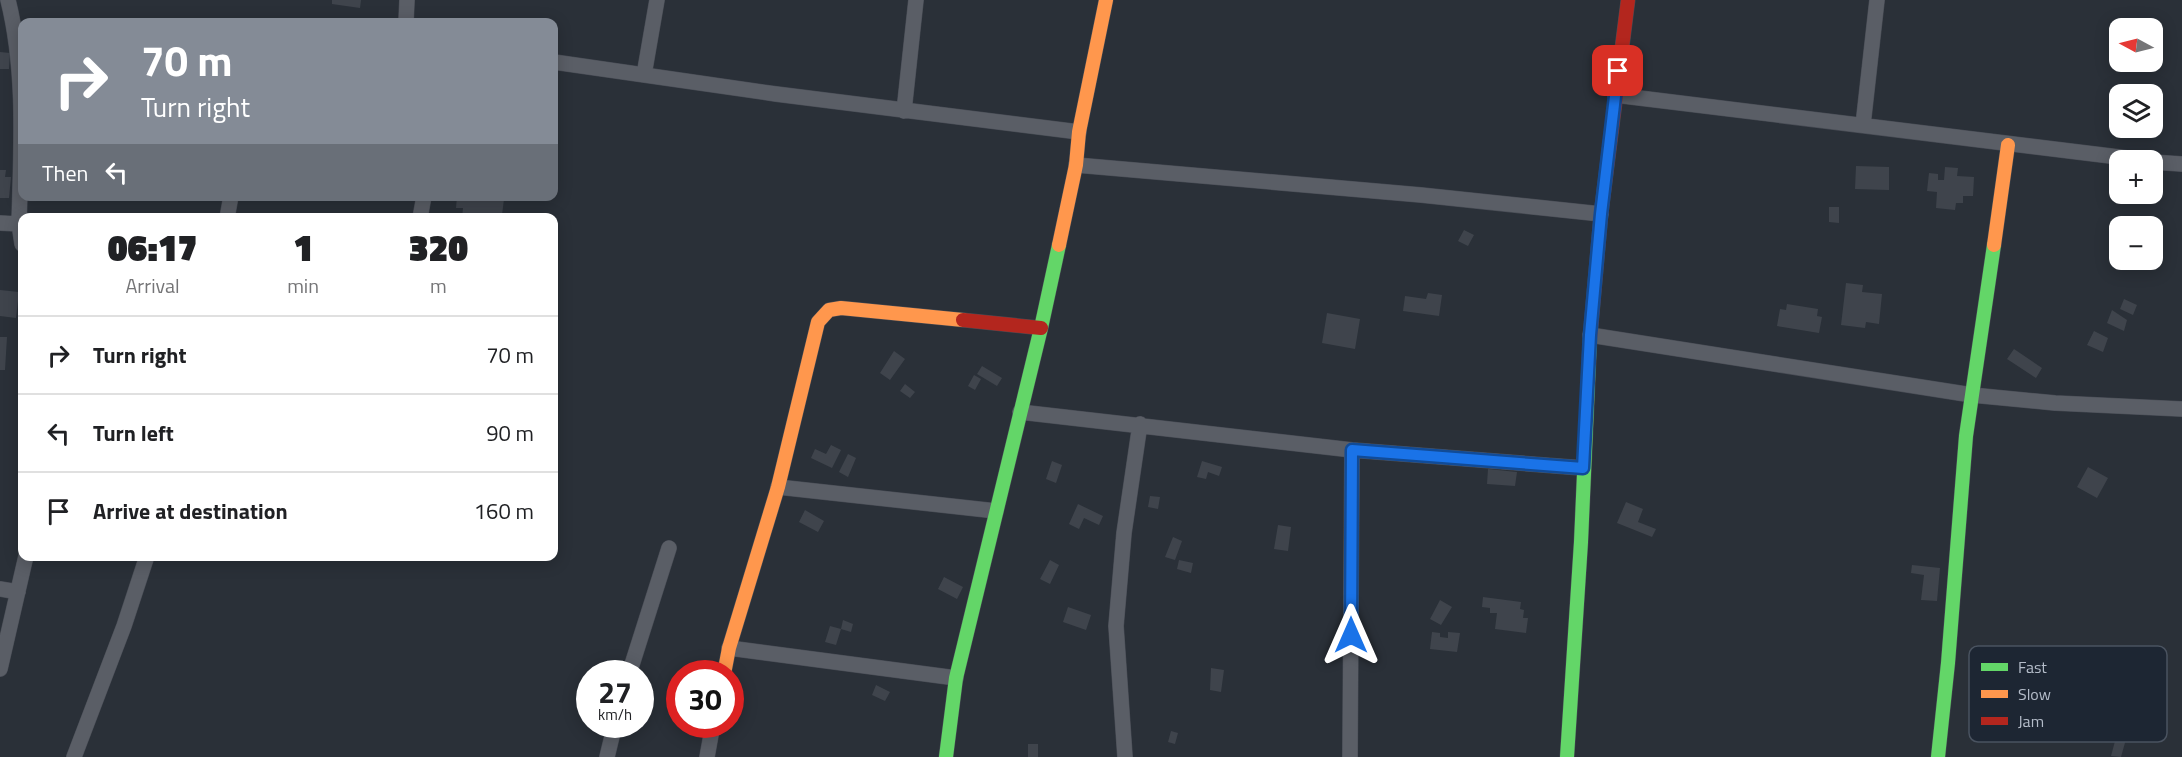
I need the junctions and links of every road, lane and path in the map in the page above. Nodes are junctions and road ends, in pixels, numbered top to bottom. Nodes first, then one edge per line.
1 (8, 0) edge
2 (407, 0) edge
3 (657, 0) edge
4 (916, 0) edge
5 (1106, 0) edge
6 (1628, 0) edge
7 (1877, 0) edge
8 (406, 18) edge
9 (12, 27) edge
10 (558, 63) edge
11 (644, 75) junction
12 (18, 79) edge
13 (1615, 95) junction
14 (904, 111) junction
15 (1863, 125) junction
16 (1079, 132) junction
17 (2008, 145) junction
18 (2109, 156) edge
19 (2163, 163) edge
20 (2182, 164) edge
21 (1076, 165) junction
22 (1601, 214) junction
23 (0, 223) edge
24 (18, 224) edge
25 (1041, 328) junction
26 (1590, 335) junction
27 (1972, 395) junction
28 (2182, 409) edge
29 (1020, 412) junction
30 (1140, 424) junction
31 (1352, 450) junction
32 (1583, 468) junction
33 (778, 487) junction
34 (996, 511) junction
35 (669, 548) dead end
36 (25, 561) edge
37 (145, 561) edge
38 (0, 589) edge
39 (18, 592) junction
40 (729, 648) junction
41 (633, 660) edge
42 (727, 660) edge
43 (0, 669) edge
44 (957, 678) junction
45 (612, 738) edge
46 (710, 738) edge
47 (74, 757) edge
48 (607, 757) edge
49 (707, 757) edge
50 (946, 757) edge
51 (1125, 757) edge
52 (1350, 757) edge
53 (1567, 757) edge
54 (1938, 757) edge

1 - 9 street
2 - 8 street
3 - 11 street
4 - 14 street
5 - 16 street
6 - 13 street
7 - 15 street
9 - 12 street
10 - 11 street
11 - 14 street
13 - 15 street
13 - 22 street
14 - 16 street
15 - 17 street
16 - 21 street
17 - 18 street
17 - 27 street
19 - 20 street
21 - 22 street
21 - 25 street
22 - 26 street
23 - 24 street
25 - 29 street
25 - 33 street
26 - 27 street
26 - 32 street
27 - 28 street
27 - 54 street
29 - 30 street
29 - 34 street
30 - 31 street
30 - 51 street
31 - 32 street
31 - 52 street
32 - 53 street
33 - 34 street
33 - 40 street
34 - 44 street
35 - 41 street
36 - 39 street
37 - 47 street
38 - 39 street
39 - 43 street
40 - 42 street
40 - 44 street
44 - 50 street
45 - 48 street
46 - 49 street

